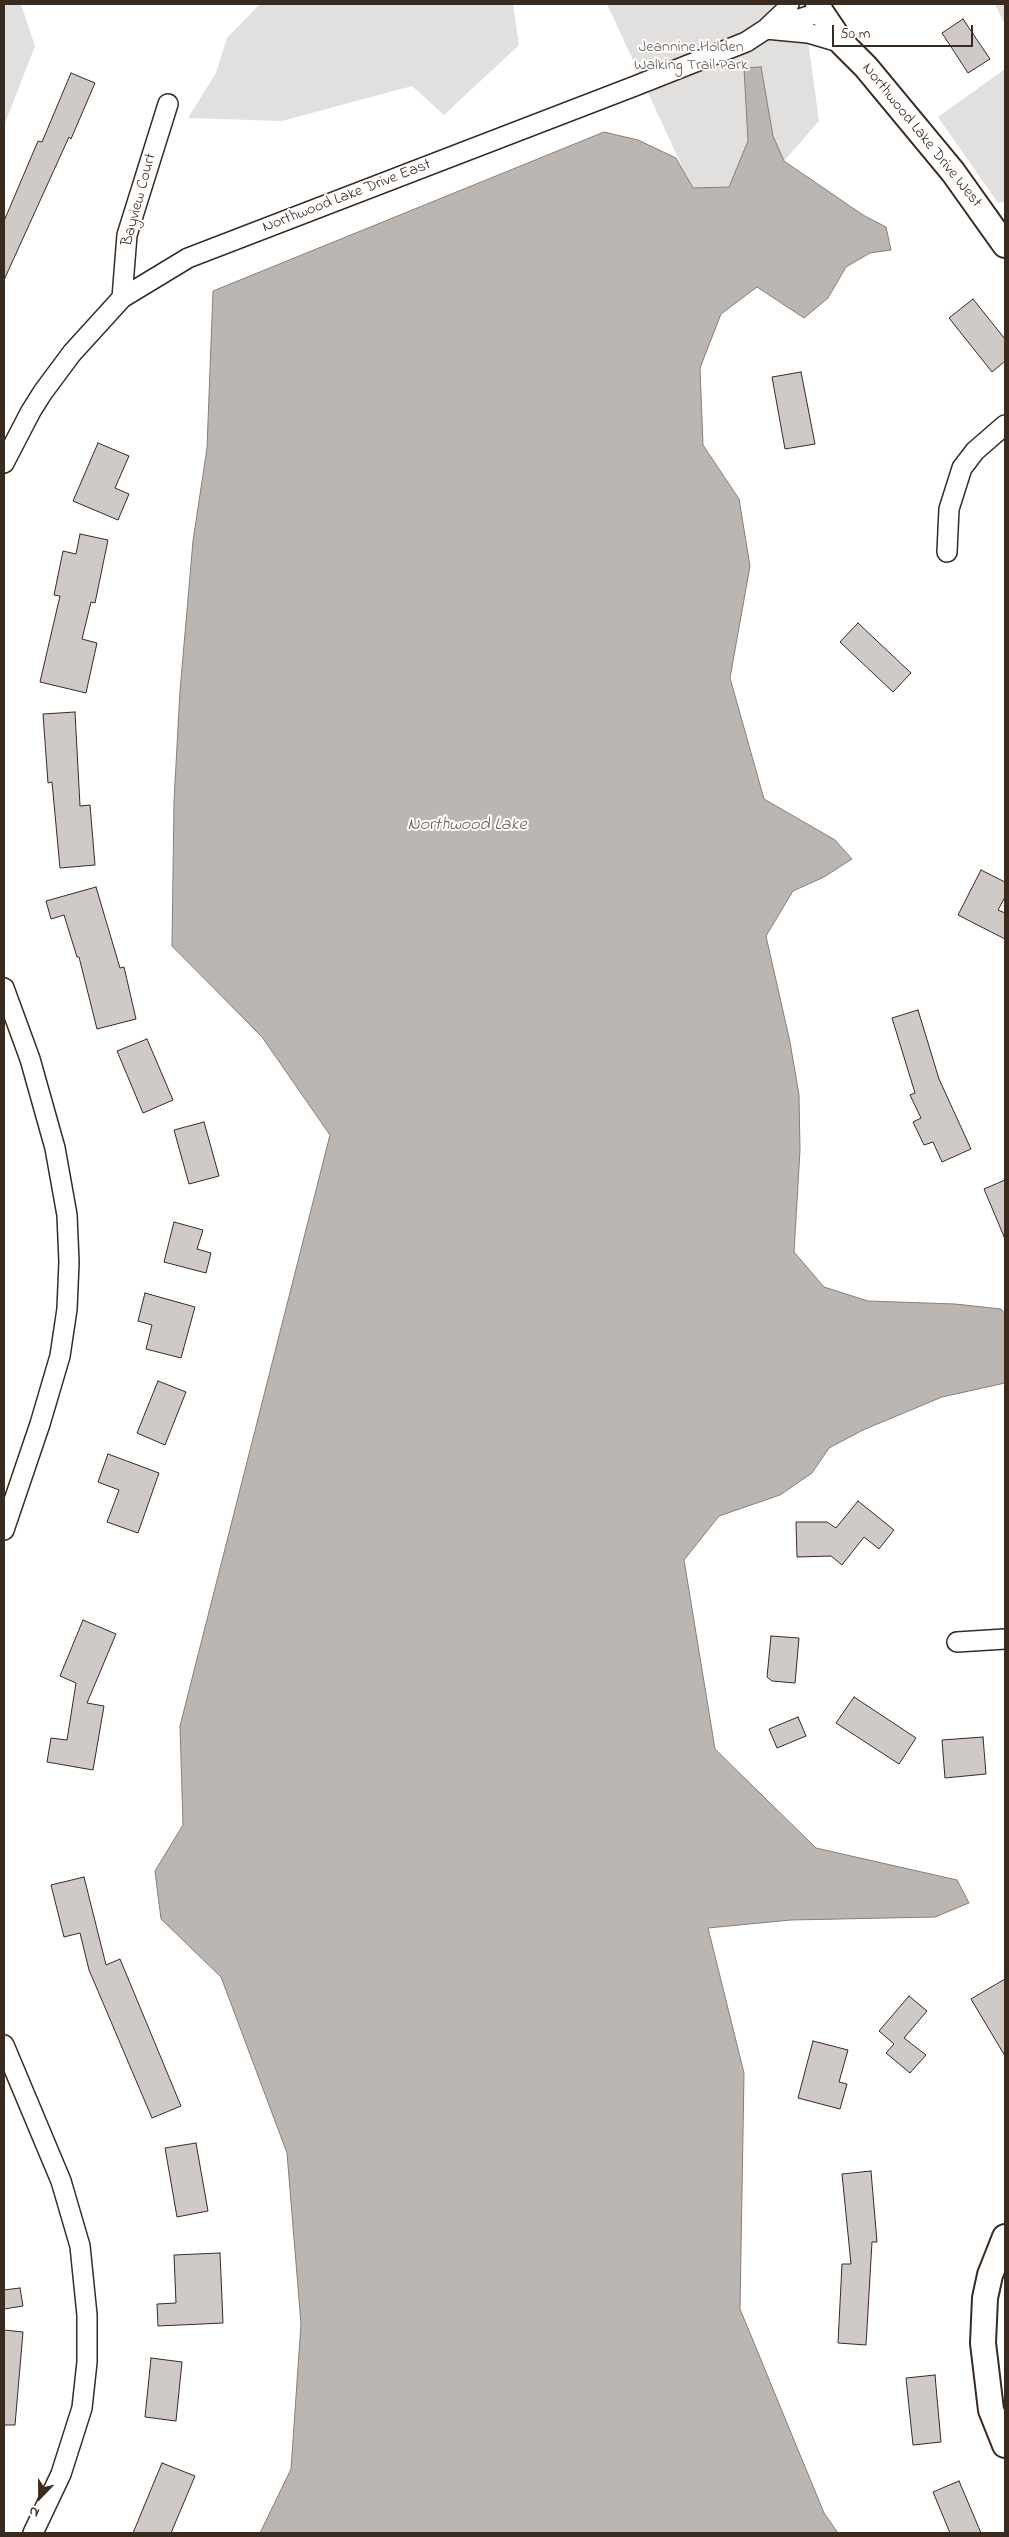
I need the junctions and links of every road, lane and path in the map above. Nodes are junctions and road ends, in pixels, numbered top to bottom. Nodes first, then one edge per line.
1 (789, 4) edge
2 (820, 8) edge
3 (766, 29) junction
4 (842, 43) junction
5 (168, 104) dead end
6 (1005, 246) edge
7 (122, 298) junction
8 (1005, 425) edge
9 (4, 464) edge
10 (947, 552) dead end
11 (4, 988) edge
12 (4, 1530) edge
13 (1005, 1639) edge
14 (957, 1642) dead end
15 (4, 2045) edge
16 (1005, 2237) edge
17 (1005, 2445) edge
18 (33, 2533) edge

1 - 3 street, Northwood Lake Drive East
2 - 3 street, Northwood Lake Drive East
2 - 4 street, Northwood Lake Drive West
3 - 4 street
3 - 7 street, Northwood Lake Drive East
4 - 6 street, Northwood Lake Drive West
5 - 7 street, Bayview Court
7 - 9 street, Northwood Lake Drive East
8 - 10 street
11 - 12 street
13 - 14 street
15 - 18 street
16 - 17 street

